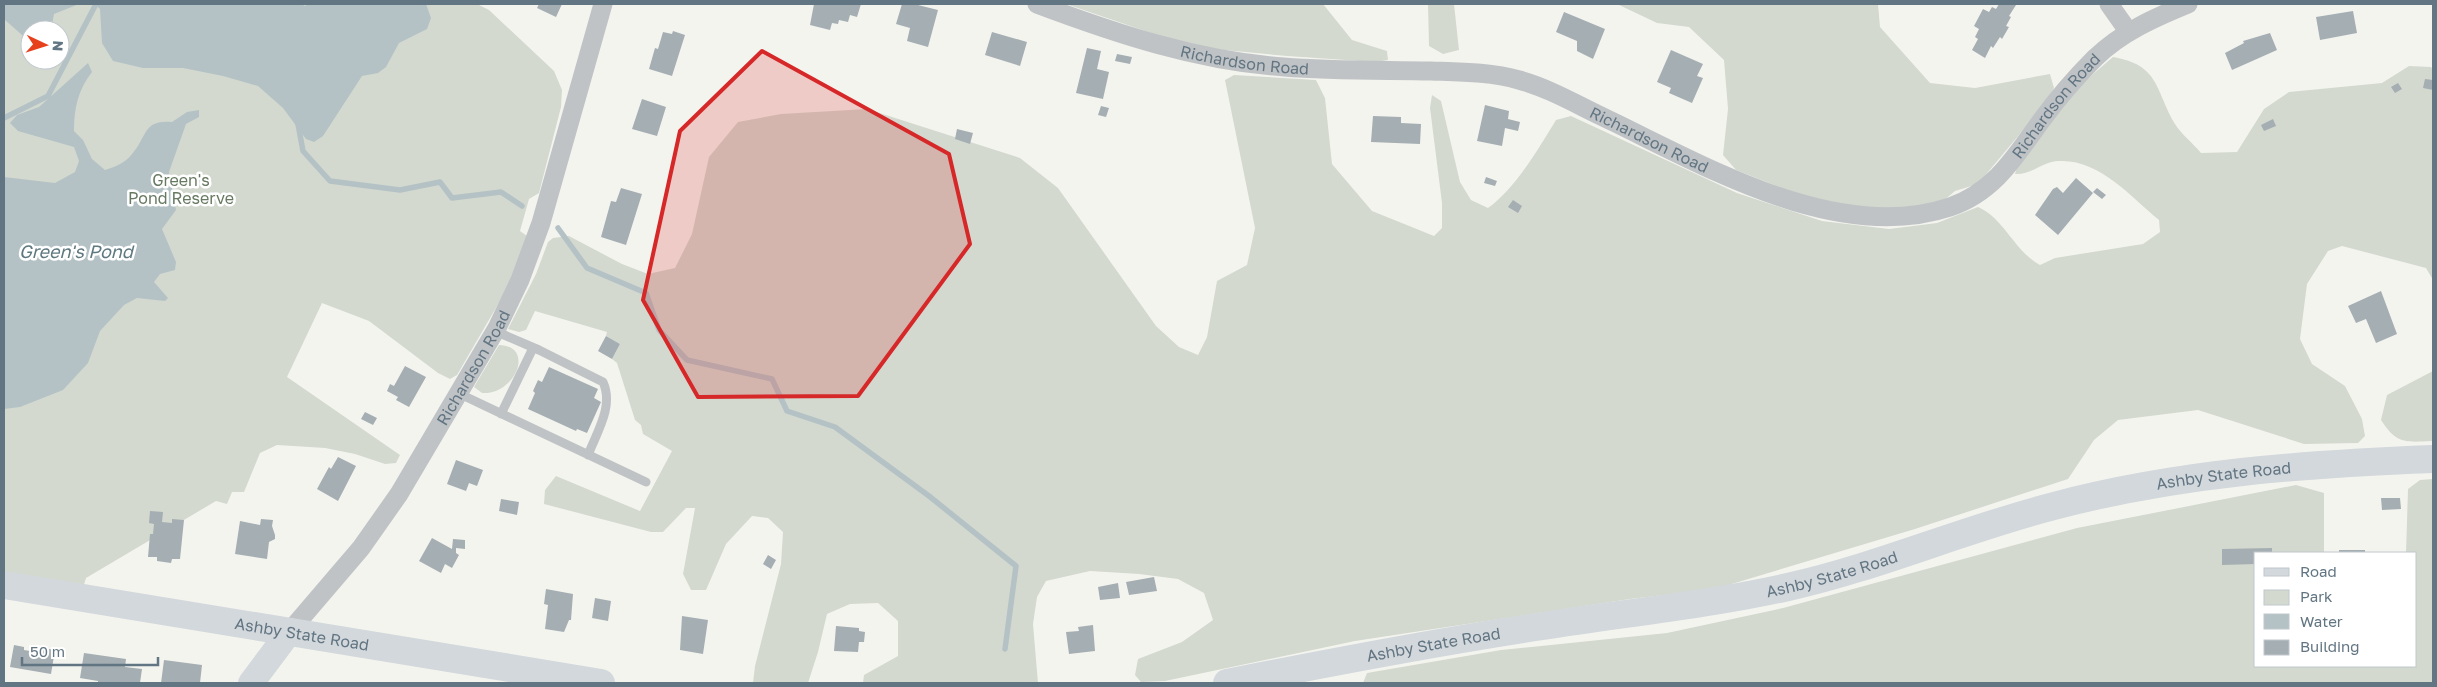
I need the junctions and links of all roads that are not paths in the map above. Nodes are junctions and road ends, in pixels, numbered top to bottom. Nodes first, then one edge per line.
1 (603, 4) edge
2 (1037, 4) edge
3 (2109, 4) edge
4 (2188, 4) edge
5 (2128, 31) junction
6 (495, 332) junction
7 (533, 348) junction
8 (460, 394) junction
9 (501, 414) junction
10 (588, 455) junction
11 (2433, 459) edge
12 (646, 482) dead end
13 (4, 585) edge
14 (290, 631) junction
15 (251, 683) edge
16 (602, 683) edge
17 (1227, 683) edge

1 - 6 street, Richardson Road
2 - 5 street, Richardson Road
3 - 5 street
4 - 5 street, Richardson Road
6 - 7 lane
6 - 8 street, Richardson Road
7 - 9 lane
7 - 10 lane
8 - 9 lane
8 - 14 street, Richardson Road
9 - 10 lane
10 - 12 lane
11 - 17 main road, Ashby State Road
13 - 14 main road, Ashby State Road
14 - 15 street, Richardson Road
14 - 16 main road, Ashby State Road

